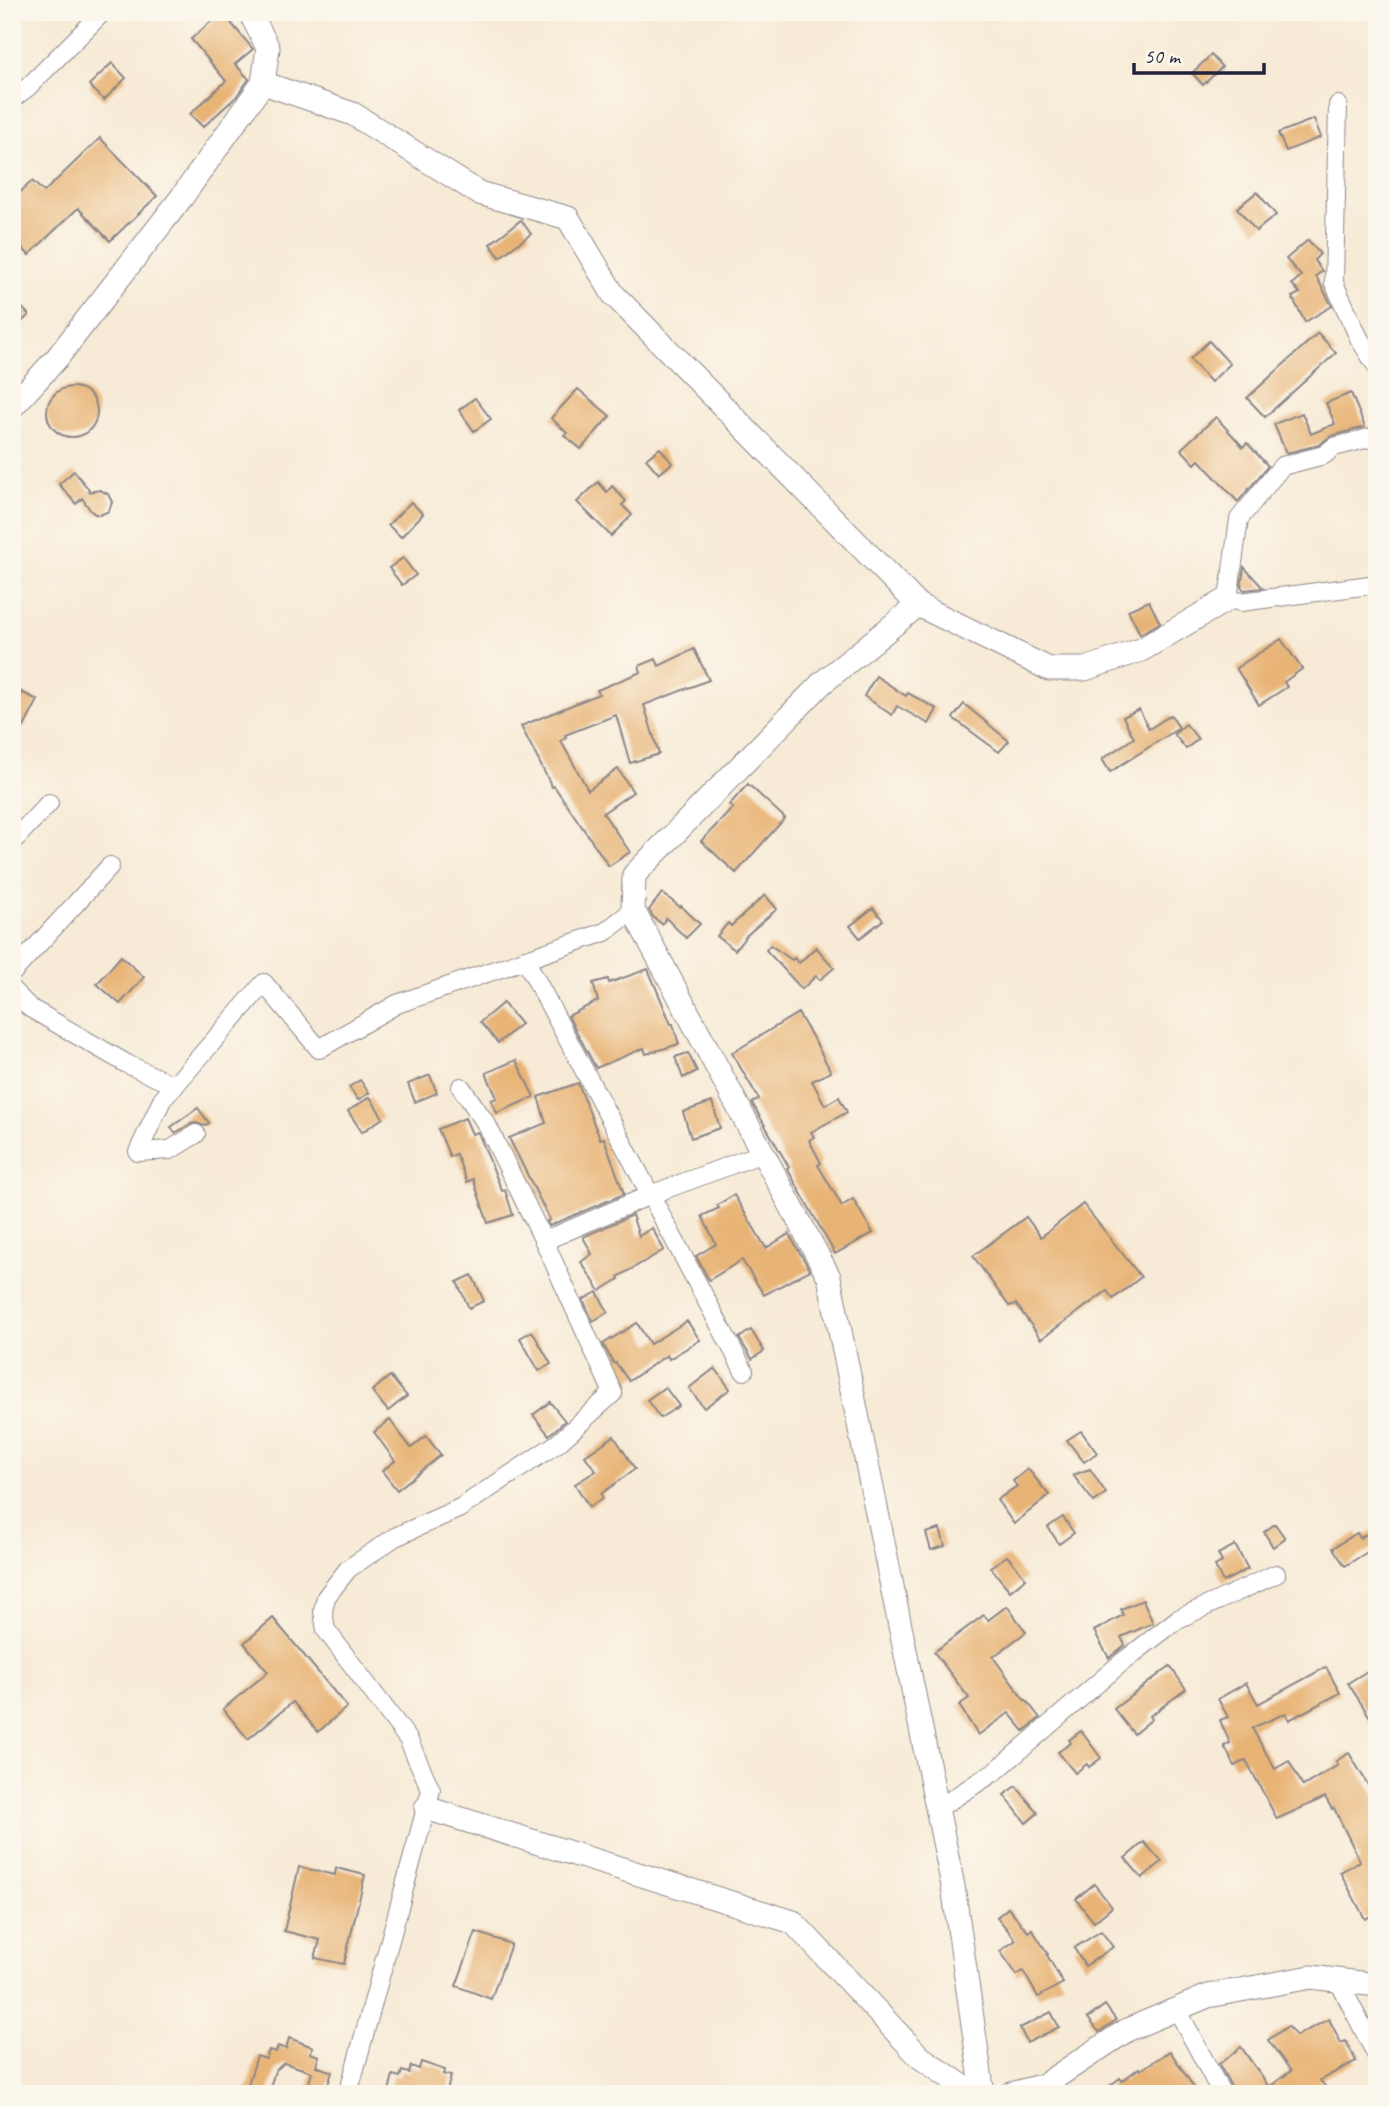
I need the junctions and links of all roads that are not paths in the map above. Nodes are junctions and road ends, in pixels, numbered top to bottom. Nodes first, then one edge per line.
1 (103, 12) edge
2 (250, 12) edge
3 (263, 83) junction
4 (12, 99) edge
5 (1338, 105) dead end
6 (1377, 367) edge
7 (12, 407) edge
8 (1377, 436) edge
9 (1377, 584) edge
10 (1228, 599) junction
11 (918, 605) junction
12 (48, 803) dead end
13 (12, 842) edge
14 (110, 866) dead end
15 (633, 910) junction
16 (525, 959) junction
17 (12, 973) edge
18 (12, 990) edge
19 (175, 1086) junction
20 (461, 1087) dead end
21 (196, 1134) dead end
22 (763, 1153) junction
23 (650, 1195) junction
24 (544, 1241) junction
25 (744, 1371) dead end
26 (1276, 1574) dead end
27 (426, 1808) junction
28 (937, 1809) junction
29 (1338, 1980) junction
30 (1377, 1985) edge
31 (1177, 2009) junction
32 (1377, 2056) edge
33 (348, 2094) edge
34 (974, 2094) edge
35 (983, 2094) edge
36 (1011, 2094) edge
37 (1222, 2094) edge

1 - 4 street
2 - 3 street
3 - 7 street
3 - 11 street
5 - 6 street
8 - 10 street
9 - 10 street
10 - 11 street
11 - 15 street
12 - 13 street
14 - 17 street
15 - 16 street
15 - 22 street
16 - 19 street
16 - 23 street
18 - 19 street
19 - 21 street
20 - 24 street
22 - 23 street
22 - 28 street
23 - 24 street
23 - 25 street
24 - 27 street
26 - 28 street
27 - 33 street
27 - 34 street
28 - 35 street
29 - 30 street
29 - 31 street
29 - 32 street
31 - 36 street
31 - 37 street

